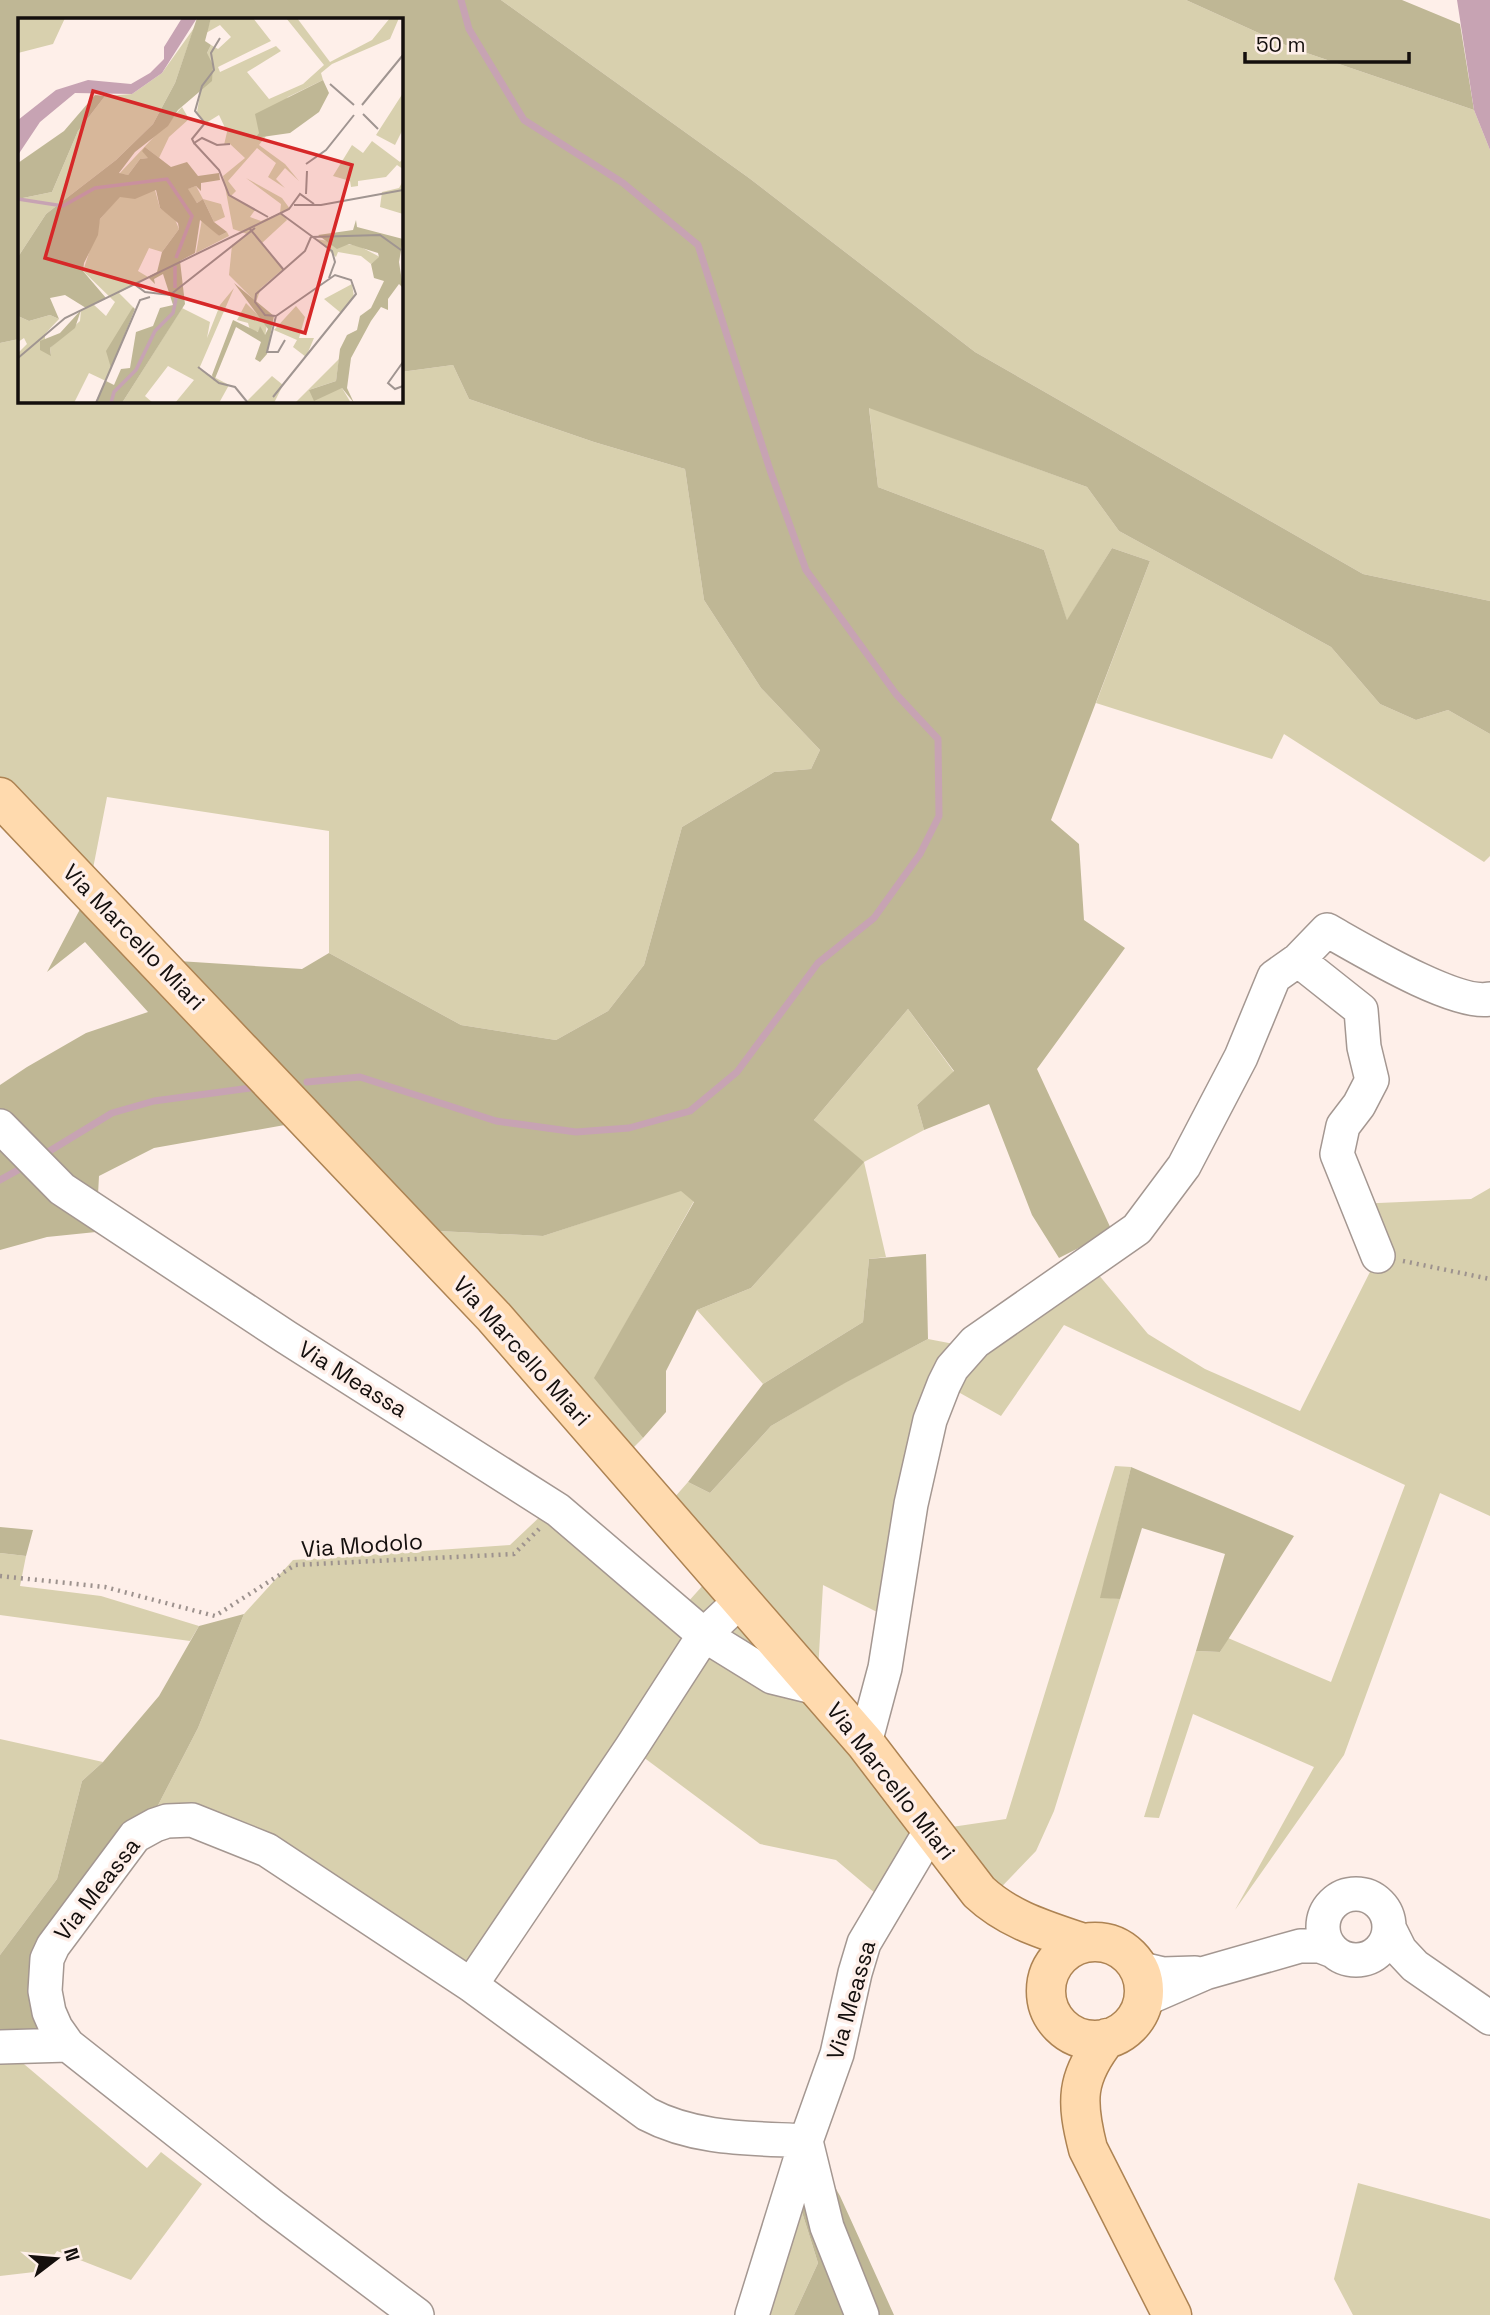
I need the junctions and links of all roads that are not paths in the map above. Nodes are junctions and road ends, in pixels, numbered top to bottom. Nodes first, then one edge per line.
1 (0, 798) edge
2 (1298, 960) junction
3 (1490, 999) edge
4 (7, 1133) edge
5 (1378, 1256) road end
6 (741, 1600) junction
7 (704, 1635) junction
8 (817, 1688) junction
9 (865, 1743) junction
10 (931, 1830) junction
11 (1021, 1922) junction
12 (1390, 1930) junction
13 (1328, 1937) junction
14 (1083, 1943) junction
15 (1052, 1966) junction
16 (471, 1984) junction
17 (1140, 1984) junction
18 (1490, 2018) edge
19 (1066, 2031) junction
20 (1107, 2038) junction
21 (68, 2045) junction
22 (0, 2047) edge
23 (1081, 2088) junction
24 (806, 2141) junction
25 (417, 2315) edge
26 (752, 2315) edge
27 (862, 2315) edge
28 (1172, 2315) edge

1 - 6 main road, Via Marcello Miari
2 - 3 street
2 - 5 street
2 - 9 street
4 - 7 street, Via Meassa
6 - 7 street
6 - 8 main road, Via Marcello Miari
7 - 8 street, Via Meassa
7 - 16 street
8 - 9 main road, Via Marcello Miari
9 - 10 main road, Via Marcello Miari
10 - 11 main road, Via Marcello Miari
10 - 24 street, Via Meassa
11 - 14 main road, Via Marcello Miari
11 - 15 main road, Via Marcello Miari
12 - 13 street
12 - 13 street
12 - 18 street
13 - 17 street
14 - 15 main road
14 - 17 main road, Via Marcello Miari
15 - 19 main road
16 - 21 street, Via Meassa
16 - 24 street, Via Meassa
17 - 20 main road
19 - 20 main road
19 - 23 main road
20 - 23 main road
21 - 22 street
21 - 25 street, Via Meassa
23 - 28 main road
24 - 26 street, Via Meassa
24 - 27 street

